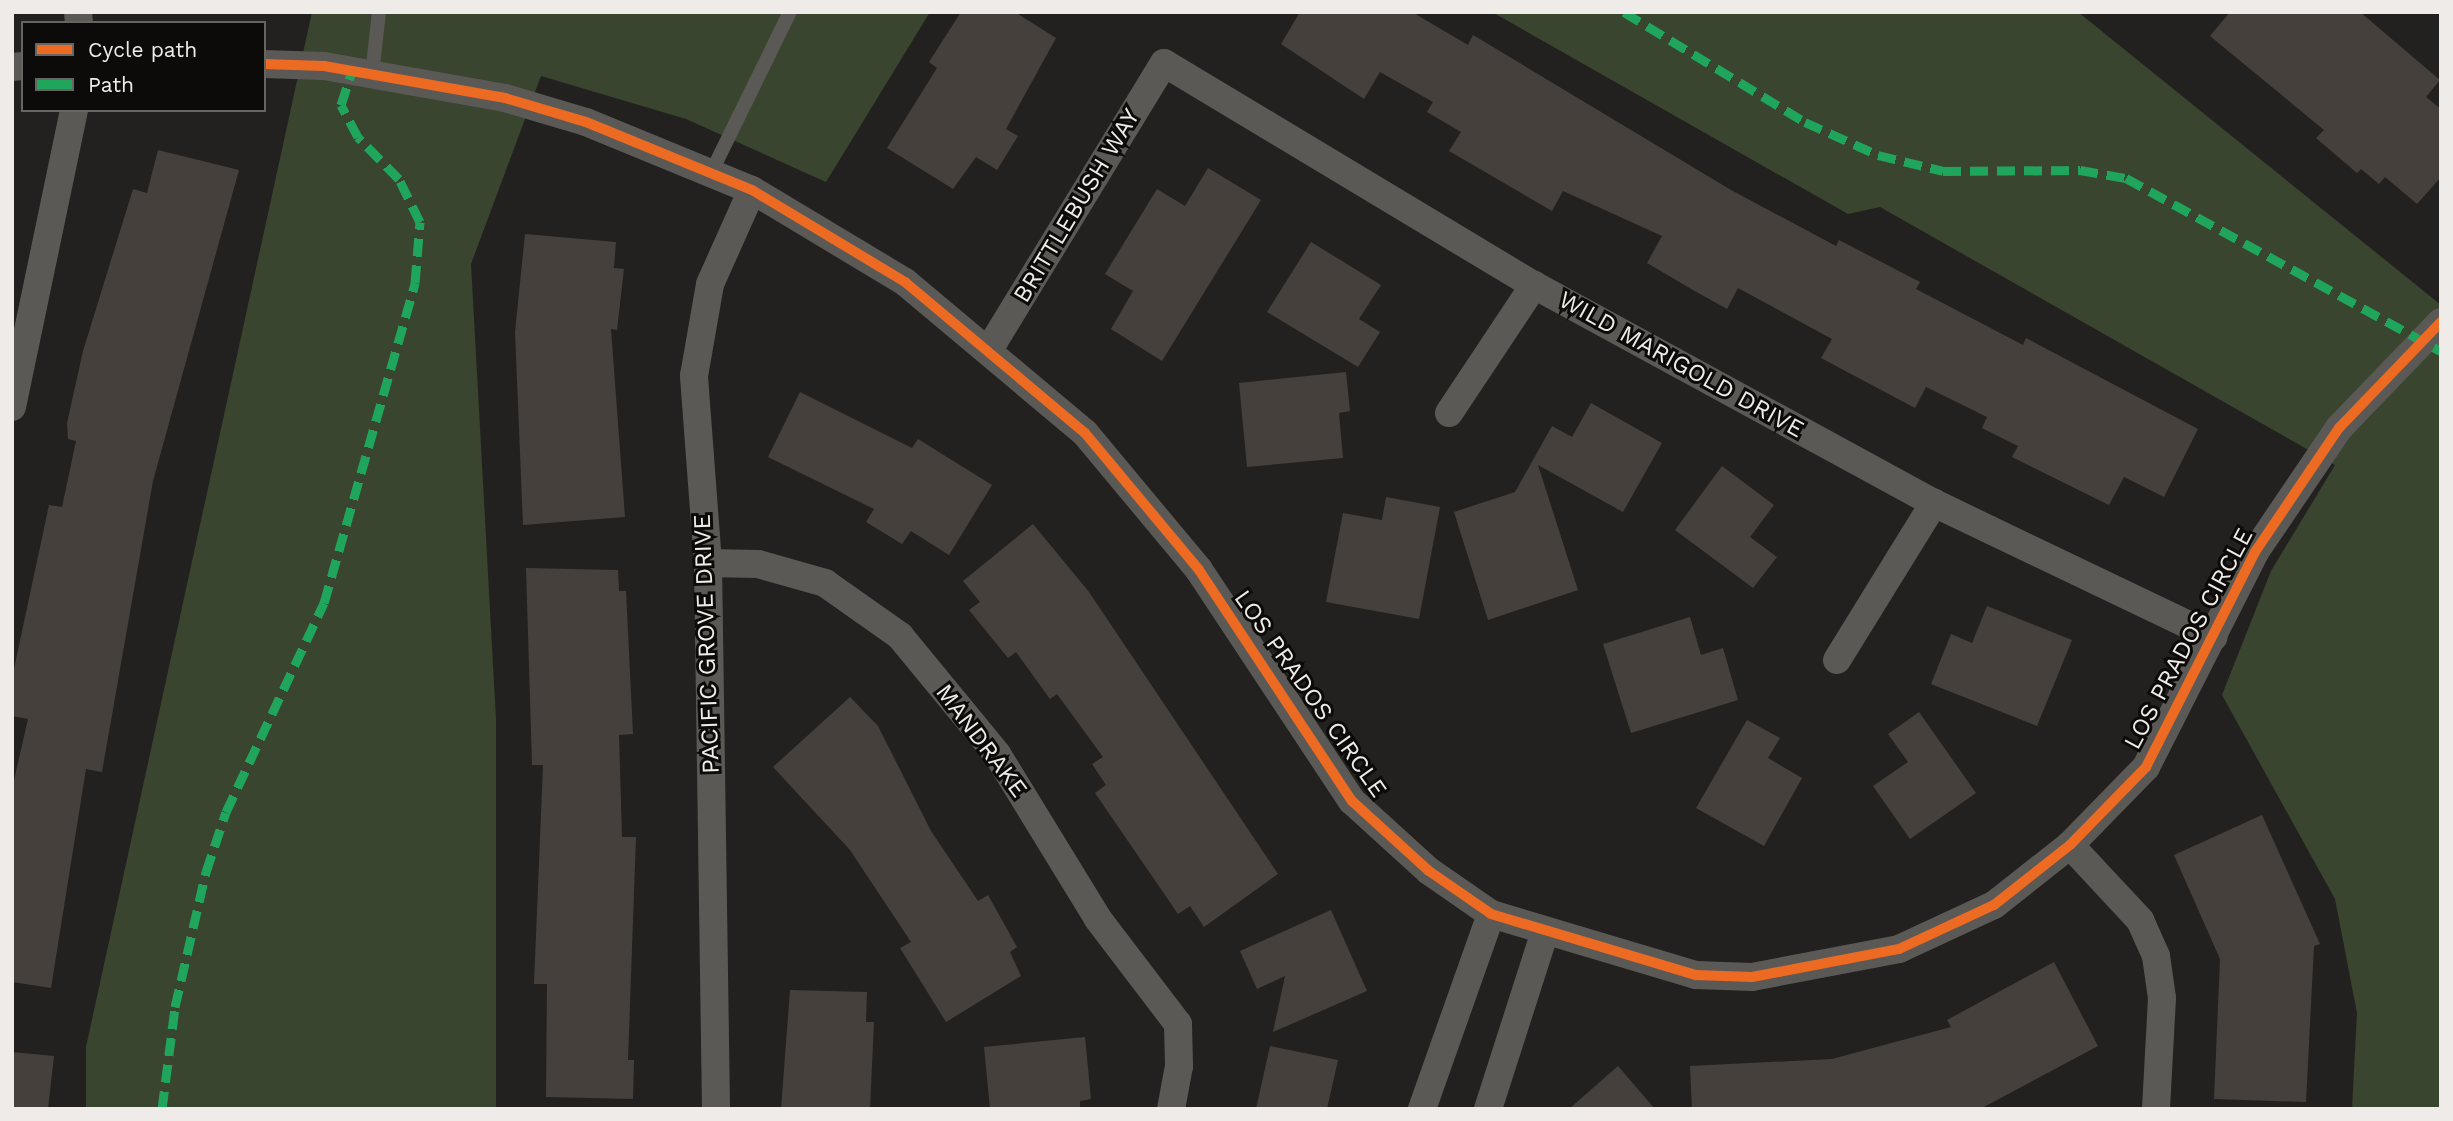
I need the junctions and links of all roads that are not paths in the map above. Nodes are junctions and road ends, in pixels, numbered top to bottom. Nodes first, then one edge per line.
1 (379, 12) edge
2 (790, 12) edge
3 (1164, 63) joint
4 (266, 64) edge
5 (372, 75) junction
6 (74, 112) edge
7 (711, 173) junction
8 (752, 190) junction
9 (1534, 285) junction
10 (2441, 322) edge
11 (990, 348) junction
12 (12, 407) edge
13 (1449, 413) dead end
14 (1934, 503) junction
15 (708, 563) junction
16 (2214, 637) junction
17 (1838, 660) dead end
18 (2070, 845) junction
19 (1490, 914) junction
20 (1544, 934) junction
21 (716, 1109) edge
22 (1171, 1109) edge
23 (1422, 1109) edge
24 (1488, 1109) edge
25 (2156, 1109) edge

1 - 5 lane
2 - 7 lane
3 - 9 street, WILD MARIGOLD DRIVE
3 - 11 street, BRITTLEBUSH WAY
4 - 5 street, LOS PRADOS CIRCLE
5 - 7 street, LOS PRADOS CIRCLE
6 - 12 street
7 - 8 street, LOS PRADOS CIRCLE
8 - 11 street, LOS PRADOS CIRCLE
8 - 15 street, PACIFIC GROVE DRIVE
9 - 13 street
9 - 14 street, WILD MARIGOLD DRIVE
10 - 16 street, LOS PRADOS CIRCLE
11 - 19 street, LOS PRADOS CIRCLE
14 - 16 street, WILD MARIGOLD DRIVE
14 - 17 street
15 - 21 street, PACIFIC GROVE DRIVE
15 - 22 street, MANDRAKE
16 - 18 street, LOS PRADOS CIRCLE
18 - 20 street, LOS PRADOS CIRCLE
18 - 25 street
19 - 20 street, LOS PRADOS CIRCLE
19 - 23 street
20 - 24 street

